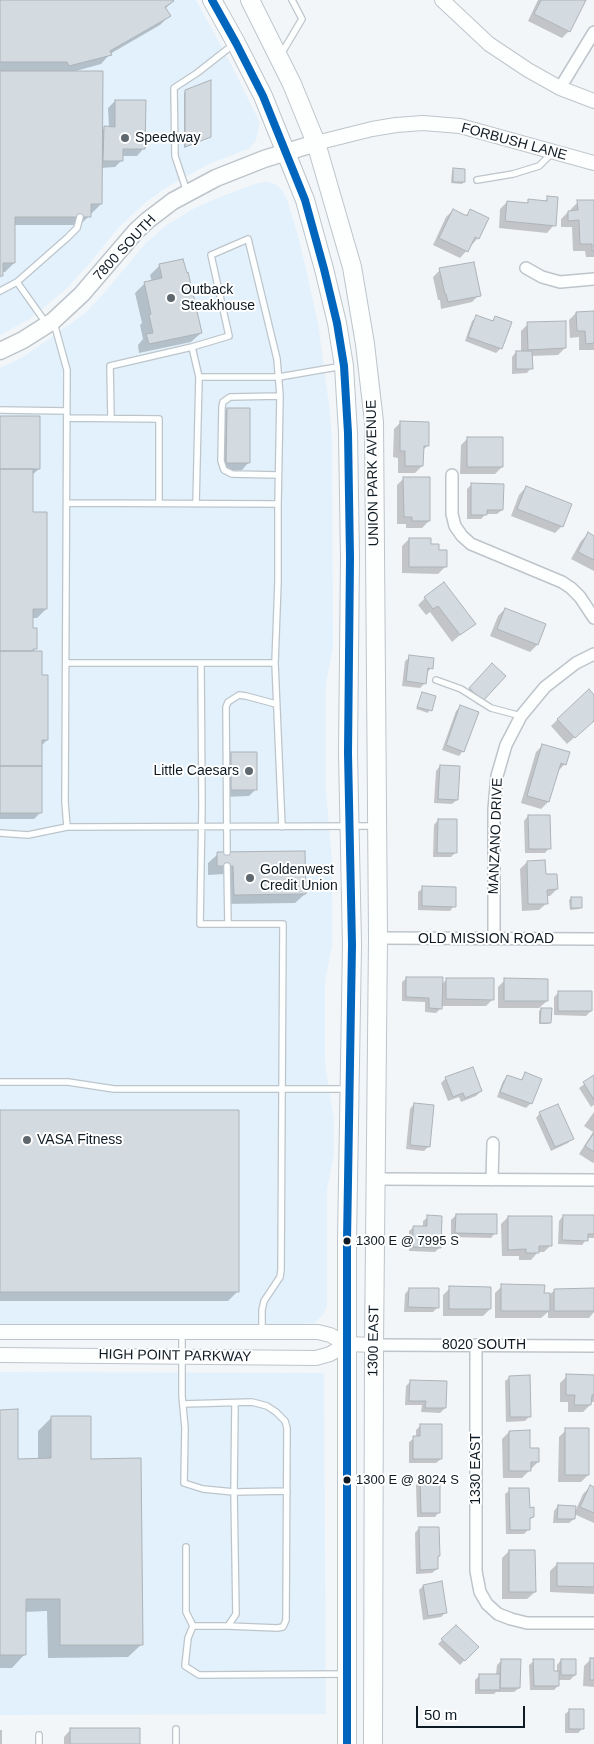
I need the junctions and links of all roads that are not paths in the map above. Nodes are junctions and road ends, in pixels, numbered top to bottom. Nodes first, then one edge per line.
1 (212, 0) edge
2 (250, 0) edge
3 (292, 0) edge
4 (442, 0) edge
5 (594, 32) edge
6 (236, 43) junction
7 (279, 58) junction
8 (560, 88) junction
9 (594, 101) edge
10 (316, 144) junction
11 (286, 152) junction
12 (553, 152) junction
13 (594, 163) edge
14 (477, 180) dead end
15 (188, 192) junction
16 (80, 217) dead end
17 (526, 268) dead end
18 (594, 279) edge
19 (17, 282) junction
20 (0, 291) edge
21 (50, 323) junction
22 (192, 347) junction
23 (0, 351) edge
24 (344, 366) junction
25 (198, 377) junction
26 (279, 377) junction
27 (280, 396) junction
28 (0, 410) edge
29 (67, 411) junction
30 (67, 418) junction
31 (111, 418) junction
32 (374, 444) junction
33 (278, 475) junction
34 (452, 475) dead end
35 (67, 503) junction
36 (159, 503) junction
37 (196, 504) junction
38 (278, 504) junction
39 (594, 618) edge
40 (594, 654) edge
41 (66, 663) junction
42 (202, 663) junction
43 (275, 663) junction
44 (436, 680) dead end
45 (276, 704) junction
46 (521, 716) junction
47 (200, 826) junction
48 (227, 826) junction
49 (349, 826) junction
50 (377, 826) junction
51 (67, 827) junction
52 (282, 827) junction
53 (0, 833) edge
54 (227, 852) dead end
55 (227, 866) dead end
56 (228, 924) junction
57 (378, 938) junction
58 (494, 938) junction
59 (594, 939) edge
60 (352, 945) joint
61 (0, 1082) edge
62 (282, 1089) junction
63 (350, 1089) junction
64 (493, 1143) dead end
65 (376, 1179) junction
66 (492, 1180) junction
67 (594, 1180) edge
68 (0, 1332) edge
69 (182, 1332) junction
70 (262, 1332) junction
71 (347, 1344) junction
72 (374, 1345) junction
73 (476, 1346) junction
74 (594, 1346) edge
75 (0, 1355) edge
76 (182, 1356) junction
77 (235, 1403) junction
78 (183, 1404) junction
79 (287, 1491) junction
80 (234, 1492) junction
81 (186, 1547) dead end
82 (594, 1623) edge
83 (193, 1626) junction
84 (228, 1626) junction
85 (347, 1674) junction
86 (176, 1730) dead end
87 (39, 1735) dead end
88 (39, 1744) edge
89 (176, 1744) edge
90 (347, 1744) edge
91 (373, 1744) edge

1 - 6 main road, UNION PARK AVENUE
2 - 7 main road, UNION PARK AVENUE
3 - 7 lane
4 - 8 street
5 - 8 street
6 - 11 main road, UNION PARK AVENUE
6 - 15 lane
7 - 10 main road, UNION PARK AVENUE
8 - 9 street
10 - 11 main road, 7800 SOUTH
10 - 12 street, FORBUSH LANE
10 - 32 main road, UNION PARK AVENUE
11 - 15 main road, 7800 SOUTH
11 - 24 main road, UNION PARK AVENUE
12 - 13 street, FORBUSH LANE
12 - 14 lane
15 - 21 main road, 7800 SOUTH
16 - 19 lane
17 - 18 street
19 - 20 lane
19 - 21 lane
21 - 23 main road, 7800 SOUTH
21 - 29 lane
22 - 25 lane
22 - 26 lane
22 - 31 lane
24 - 26 lane
24 - 32 main road
24 - 49 main road, UNION PARK AVENUE
25 - 26 lane
25 - 37 lane
26 - 27 lane
27 - 33 lane
27 - 33 lane
28 - 29 lane
29 - 30 lane
30 - 31 lane
30 - 35 lane
31 - 36 lane
32 - 50 main road, UNION PARK AVENUE
33 - 38 lane
34 - 39 street
35 - 36 lane
35 - 41 lane
36 - 37 lane
37 - 38 lane
38 - 43 lane
40 - 46 street, MANZANO DRIVE
41 - 42 lane
41 - 51 lane
42 - 43 lane
42 - 47 lane
43 - 45 lane
44 - 46 lane
45 - 48 lane
45 - 52 lane
46 - 58 street, MANZANO DRIVE
47 - 48 lane
47 - 51 lane
47 - 56 lane
48 - 52 lane
48 - 54 lane
49 - 50 lane
49 - 52 lane
49 - 60 main road, UNION PARK AVENUE
50 - 57 main road, UNION PARK AVENUE
51 - 53 lane
55 - 56 lane
56 - 62 lane
57 - 58 street, OLD MISSION ROAD
57 - 65 main road, 1300 EAST
58 - 59 street, OLD MISSION ROAD
60 - 63 main road, 1300 EAST
61 - 62 lane
62 - 63 lane
62 - 70 lane
63 - 71 main road, 1300 EAST
64 - 66 street
65 - 66 street
65 - 72 main road, 1300 EAST
66 - 67 street
68 - 69 street, HIGH POINT PARKWAY
69 - 70 street, HIGH POINT PARKWAY
69 - 76 lane
70 - 71 street, HIGH POINT PARKWAY
71 - 72 street, HIGH POINT PARKWAY
71 - 76 street, HIGH POINT PARKWAY
71 - 85 main road, 1300 EAST
72 - 73 street, 8020 SOUTH
72 - 91 main road, 1300 EAST
73 - 74 street, 8020 SOUTH
73 - 82 street, 1330 EAST
75 - 76 street, HIGH POINT PARKWAY
76 - 78 lane
77 - 78 lane
77 - 79 lane
77 - 80 lane
78 - 80 lane
79 - 80 lane
79 - 84 lane
80 - 84 lane
81 - 83 lane
83 - 84 lane
83 - 85 lane
85 - 90 main road, 1300 EAST
86 - 89 lane
87 - 88 lane

